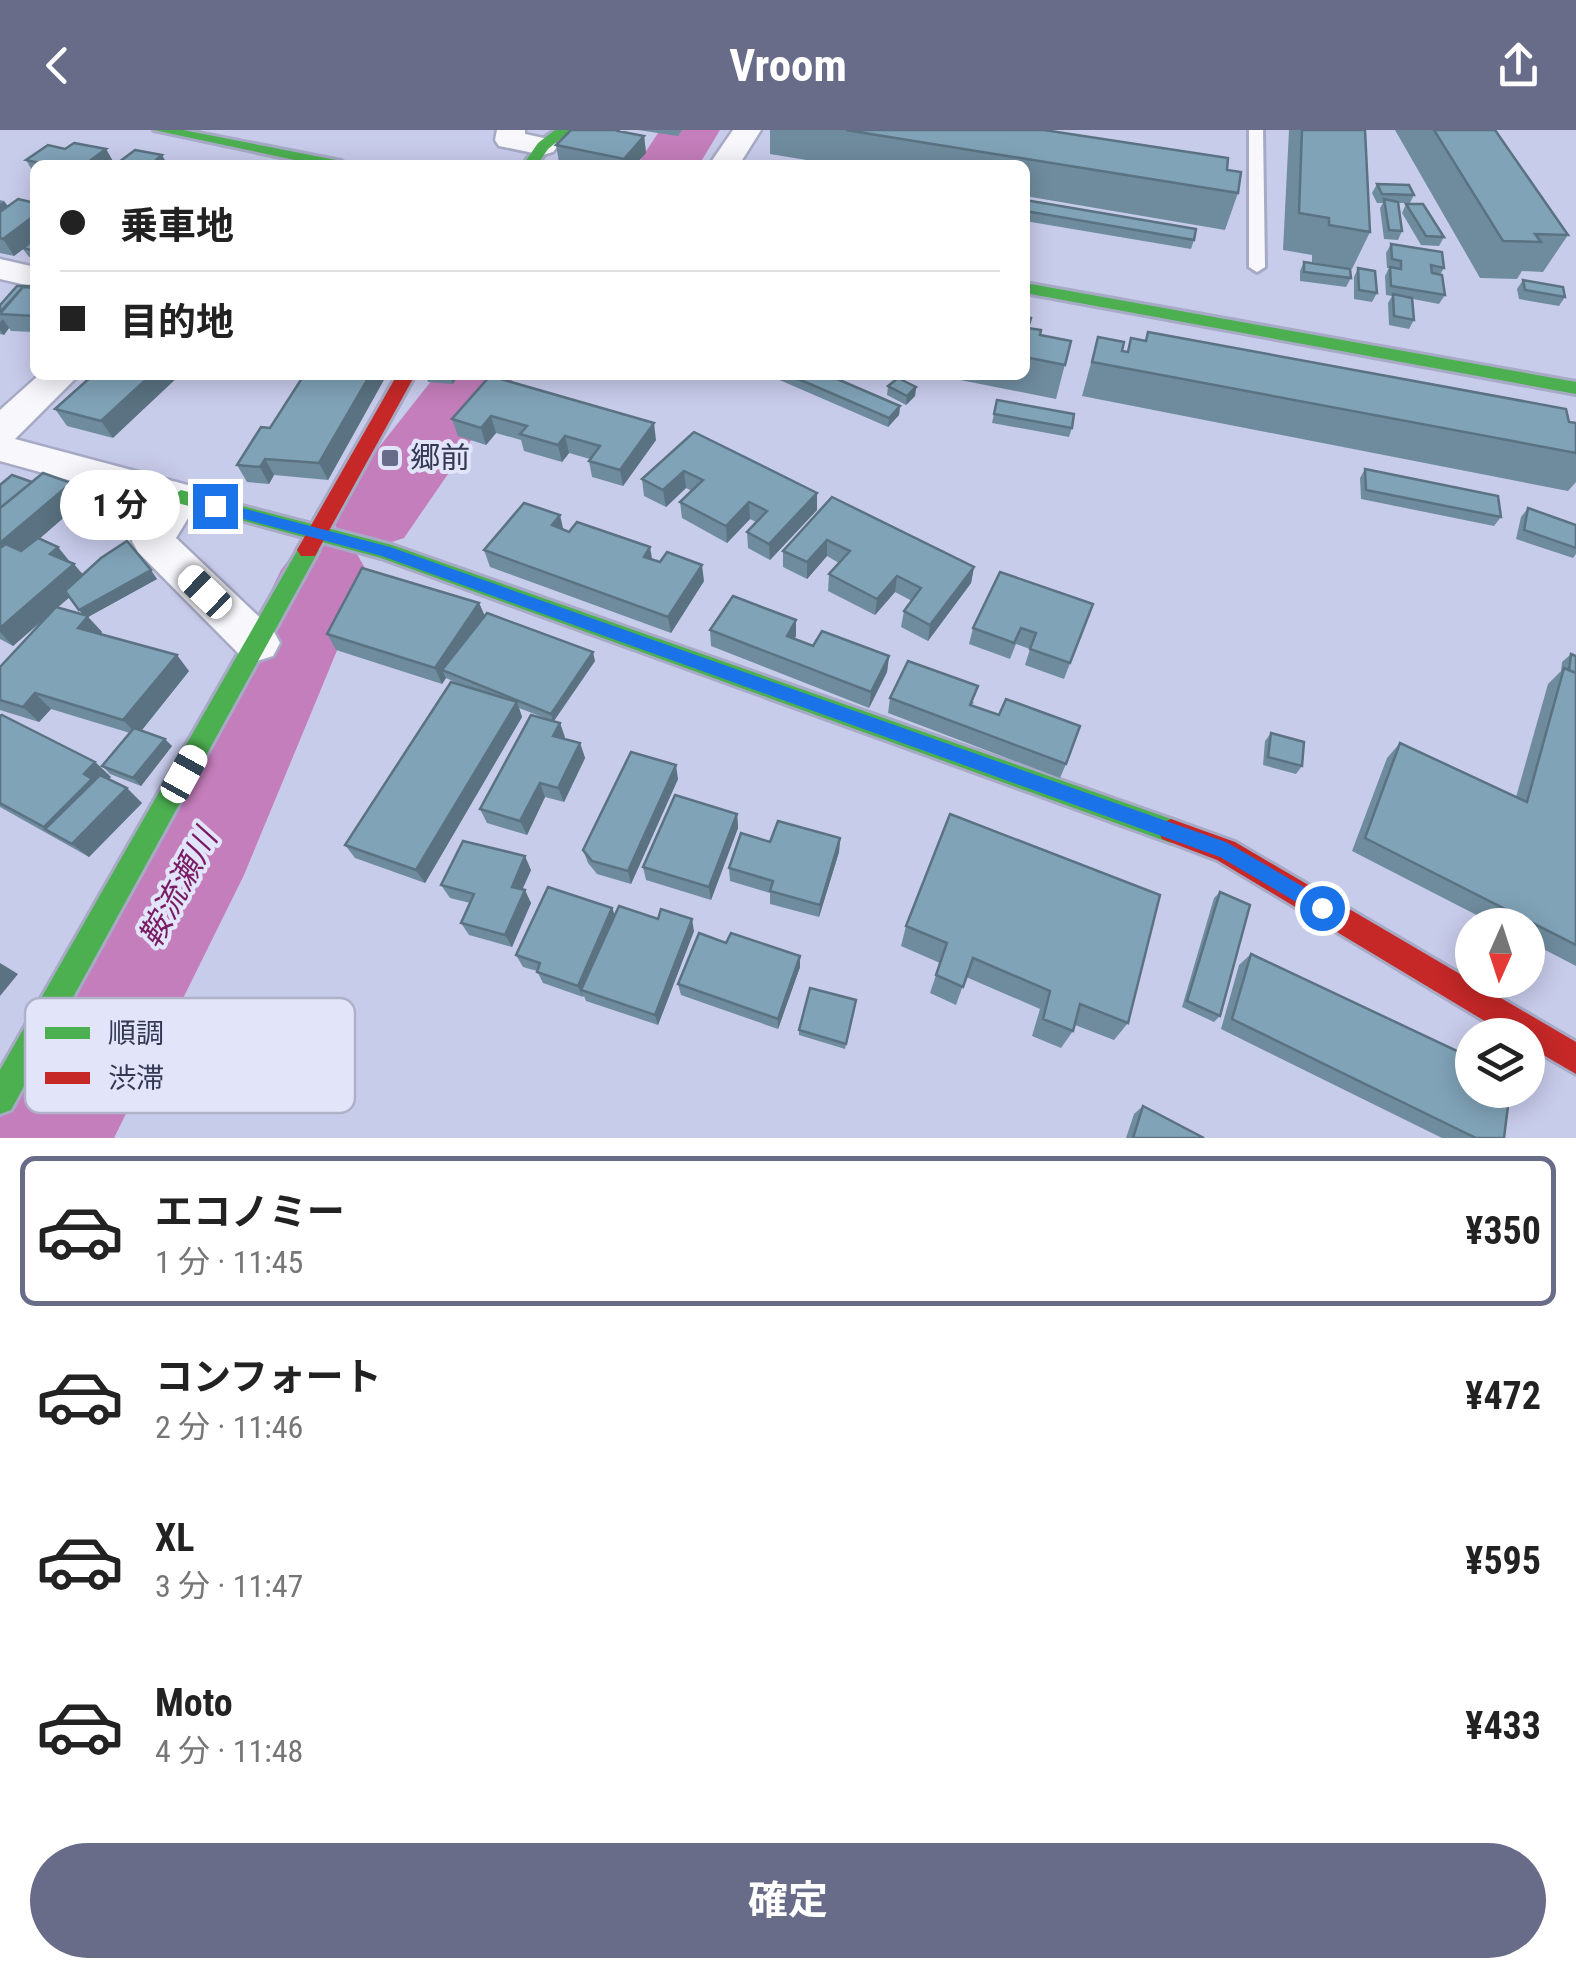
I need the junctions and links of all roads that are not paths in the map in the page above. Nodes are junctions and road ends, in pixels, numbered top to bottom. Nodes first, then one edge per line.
1 (161, 130) edge
2 (511, 130) edge
3 (747, 130) edge
4 (1256, 130) edge
5 (546, 147) edge
6 (288, 160) edge
7 (727, 160) edge
8 (1257, 267) dead end
9 (0, 269) edge
10 (30, 276) edge
11 (1030, 289) edge
12 (56, 380) edge
13 (403, 380) edge
14 (1576, 388) edge
15 (0, 431) edge
16 (0, 448) edge
17 (181, 497) junction
18 (316, 532) junction
19 (257, 643) junction
20 (56, 998) edge
21 (25, 1054) edge
22 (1576, 1059) edge
23 (0, 1098) edge

1 - 6 street
2 - 5 street
3 - 7 street
4 - 8 lane
9 - 10 street
11 - 14 street
12 - 15 street
13 - 18 street
16 - 17 street
17 - 18 street
17 - 19 street
18 - 19 street
18 - 22 street
19 - 20 street
21 - 23 street

